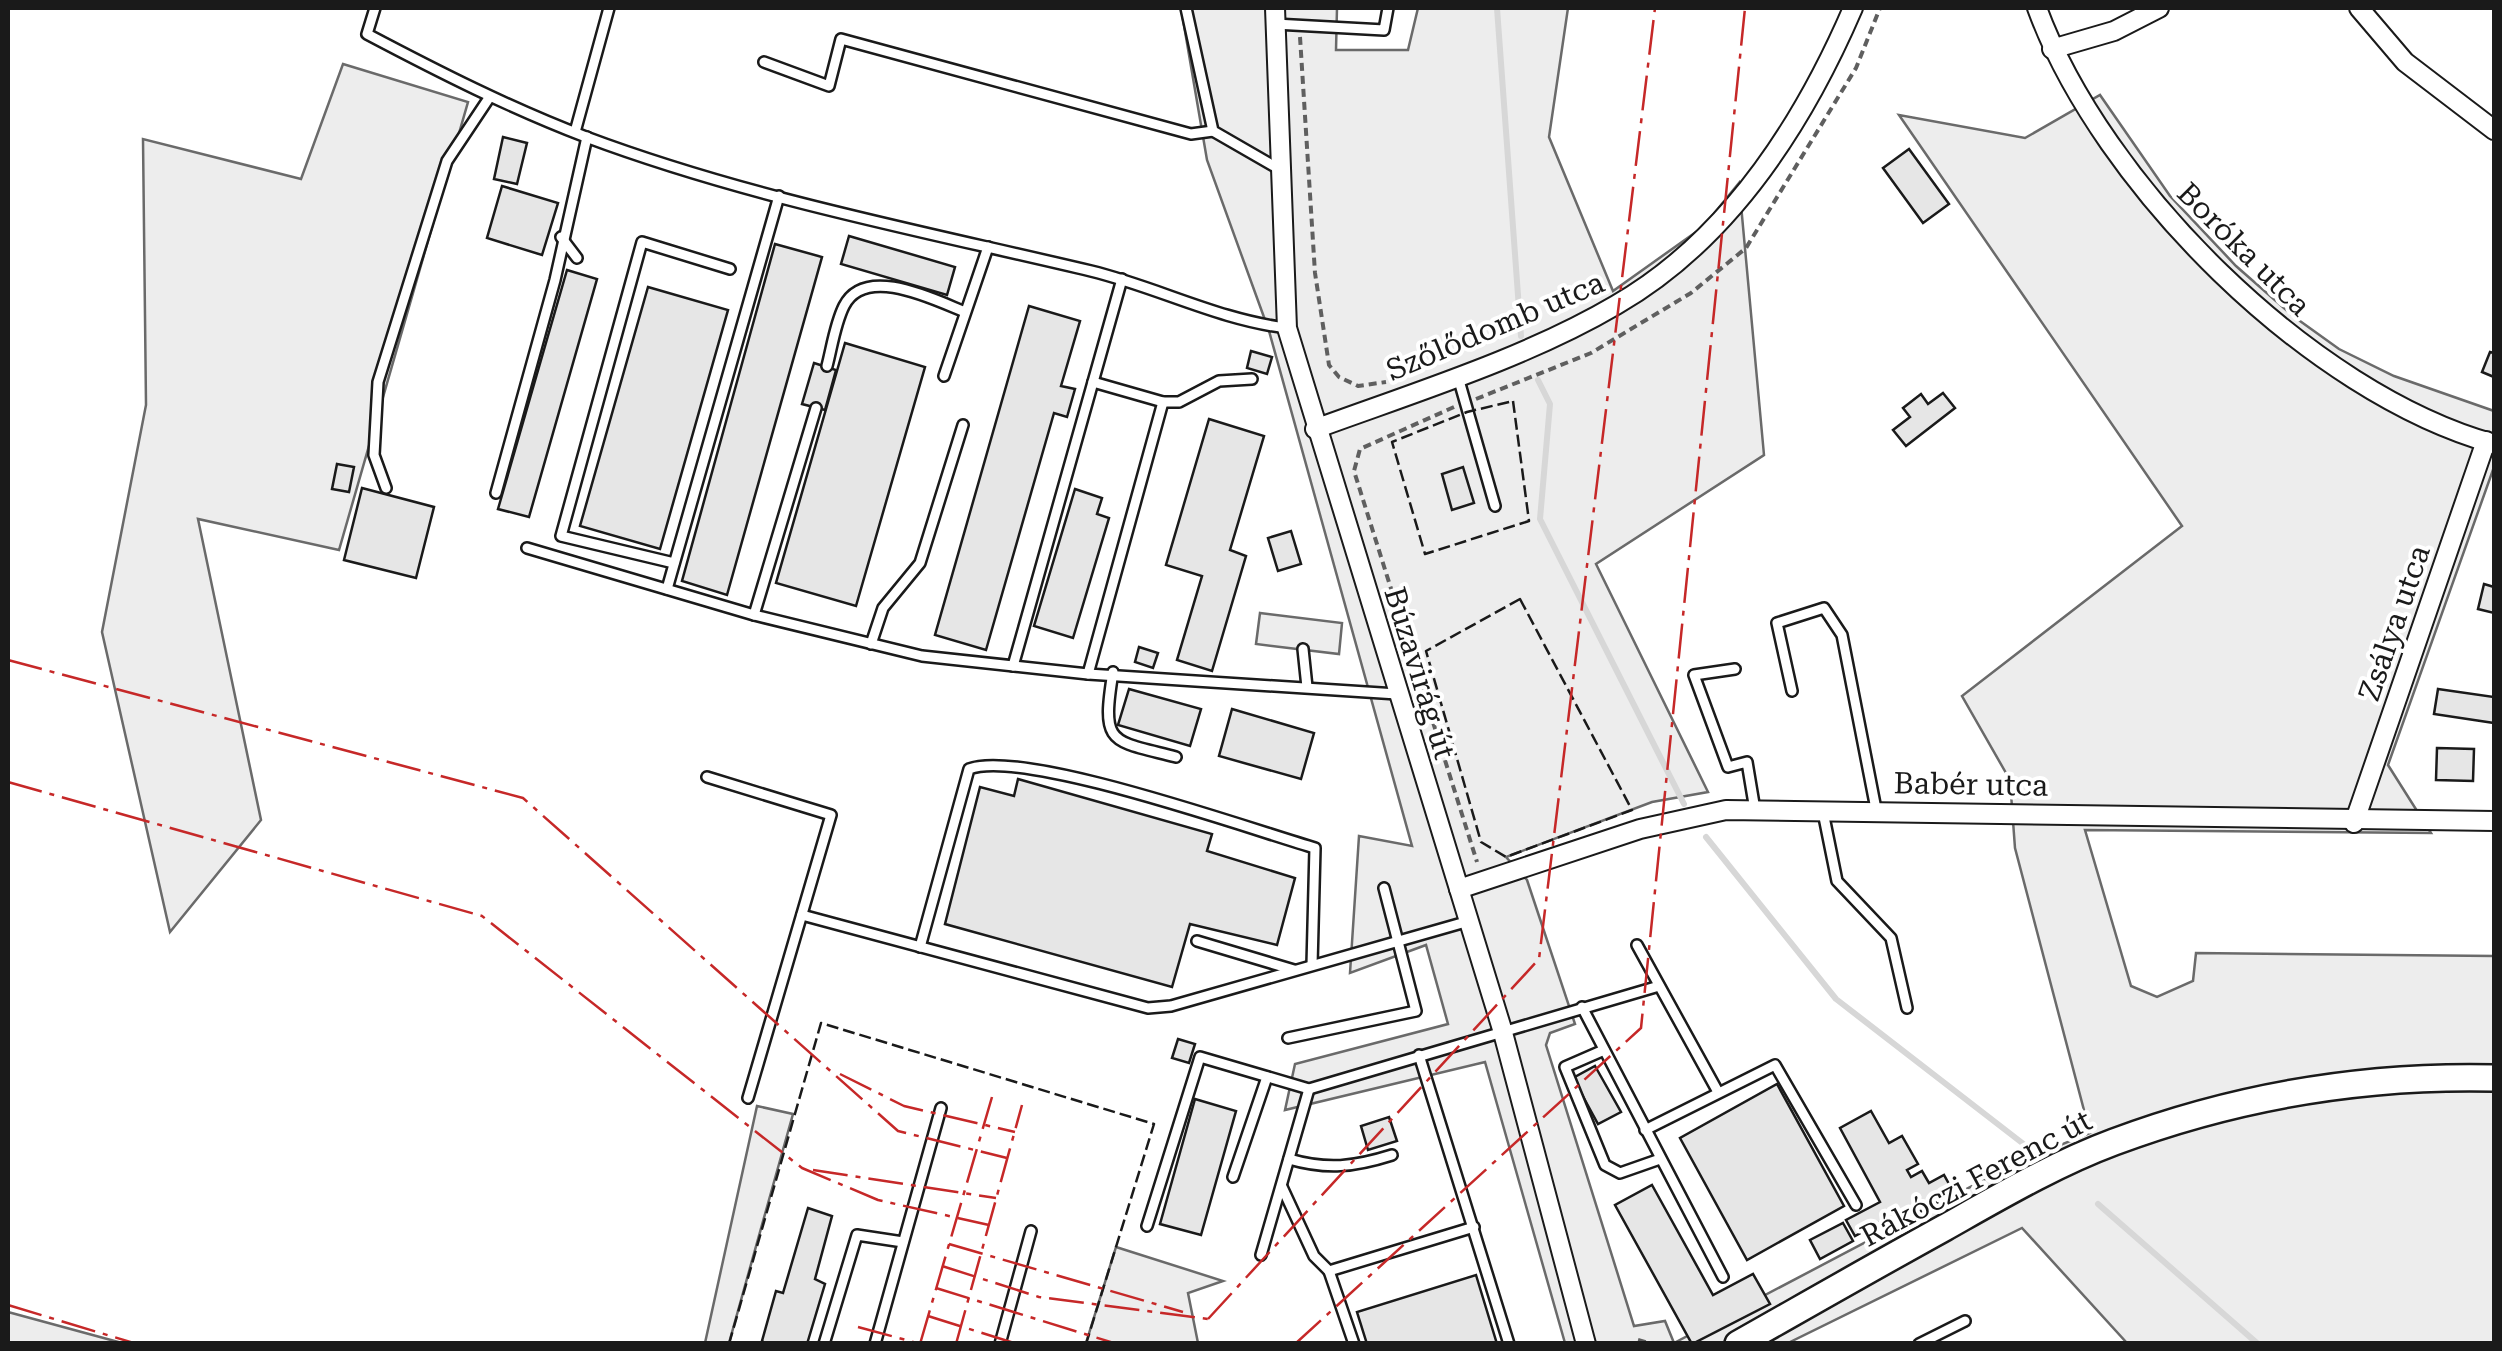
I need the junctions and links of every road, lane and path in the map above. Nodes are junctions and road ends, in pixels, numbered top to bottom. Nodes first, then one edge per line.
1 (375, 8) edge
2 (609, 8) edge
3 (1186, 8) edge
4 (1388, 8) edge
5 (1854, 8) edge
6 (1880, 8) edge
7 (2037, 8) edge
8 (2159, 8) edge
9 (2359, 8) edge
10 (1276, 16) edge
11 (1299, 26) junction
12 (2052, 49) junction
13 (764, 62) dead end
14 (489, 98) junction
15 (2494, 130) edge
16 (1213, 131) junction
17 (575, 132) junction
18 (587, 138) junction
19 (1280, 169) junction
20 (778, 196) junction
21 (561, 237) junction
22 (988, 246) junction
23 (577, 258) dead end
24 (730, 270) dead end
25 (1122, 279) junction
26 (966, 312) junction
27 (1287, 328) junction
28 (827, 366) dead end
29 (1457, 374) junction
30 (944, 376) dead end
31 (1252, 379) dead end
32 (1386, 381) dead end
33 (1093, 382) junction
34 (1164, 402) junction
35 (1465, 403) junction
36 (816, 408) dead end
37 (963, 425) dead end
38 (1315, 429) junction
39 (2490, 443) edge
40 (386, 488) dead end
41 (496, 493) dead end
42 (1495, 506) dead end
43 (526, 548) dead end
44 (674, 563) junction
45 (667, 589) junction
46 (754, 615) junction
47 (871, 644) junction
48 (1303, 649) dead end
49 (1013, 666) junction
50 (1736, 669) dead end
51 (1113, 672) junction
52 (1088, 674) junction
53 (1307, 687) junction
54 (1792, 691) dead end
55 (1398, 694) junction
56 (1176, 757) dead end
57 (707, 777) dead end
58 (1756, 810) junction
59 (1822, 810) junction
60 (1876, 810) junction
61 (2494, 822) edge
62 (2354, 823) junction
63 (1483, 881) junction
64 (1384, 888) dead end
65 (1459, 888) junction
66 (802, 915) junction
67 (1469, 921) junction
68 (1397, 940) junction
69 (1197, 941) dead end
70 (1637, 944) dead end
71 (920, 947) junction
72 (1312, 965) junction
73 (1294, 970) junction
74 (1658, 986) junction
75 (1582, 1008) junction
76 (1907, 1008) dead end
77 (1502, 1029) junction
78 (1288, 1038) dead end
79 (1604, 1050) junction
80 (1419, 1054) junction
81 (1266, 1077) junction
82 (2494, 1078) edge
83 (1309, 1088) junction
84 (1718, 1092) junction
85 (748, 1098) dead end
86 (940, 1108) dead end
87 (1645, 1130) junction
88 (1392, 1155) dead end
89 (1289, 1159) junction
90 (1660, 1159) junction
91 (1234, 1177) dead end
92 (1282, 1187) junction
93 (1856, 1205) dead end
94 (1146, 1226) dead end
95 (1474, 1227) junction
96 (1032, 1231) dead end
97 (903, 1242) junction
98 (1261, 1254) dead end
99 (1329, 1271) junction
100 (1722, 1277) dead end
101 (1965, 1320) dead end
102 (1638, 1340) dead end
103 (824, 1344) edge
104 (874, 1344) edge
105 (1000, 1344) edge
106 (1354, 1344) edge
107 (1509, 1344) edge
108 (1586, 1344) edge
109 (1652, 1344) edge
110 (1738, 1344) edge
111 (1920, 1344) edge

1 - 14 lane
2 - 17 lane
3 - 16 lane
4 - 11 lane
5 - 29 street, Szőlődomb utca
6 - 35 path
7 - 12 street, Boróka utca
8 - 12 street
9 - 15 street
10 - 11 lane
10 - 19 street, Búzavirág út
11 - 32 path
12 - 39 street, Boróka utca
13 - 16 lane
14 - 17 lane
14 - 40 lane
16 - 19 lane
17 - 18 lane
18 - 20 lane
18 - 21 lane
19 - 27 street, Búzavirág út
20 - 22 lane
20 - 44 lane
21 - 23 lane
21 - 41 lane
22 - 25 lane
22 - 26 lane
24 - 44 lane
25 - 27 lane
25 - 33 lane
26 - 28 lane
26 - 30 lane
27 - 38 street, Búzavirág út
29 - 35 lane
29 - 38 street, Szőlődomb utca
31 - 34 lane
33 - 34 lane
33 - 49 lane
34 - 52 lane
35 - 42 lane
35 - 63 path
36 - 46 lane
37 - 47 lane
38 - 55 street, Búzavirág út
39 - 62 street, Zsálya utca
43 - 45 lane
44 - 45 lane
45 - 46 lane
46 - 47 lane
47 - 49 lane
48 - 53 lane
49 - 52 lane
50 - 58 lane
51 - 52 lane
51 - 53 lane
51 - 56 lane
53 - 55 lane
54 - 60 lane
55 - 65 street, Búzavirág út
57 - 66 lane
58 - 59 street, Babér utca
58 - 63 street, Babér utca
59 - 60 street, Babér utca
59 - 76 lane
60 - 62 street, Babér utca
61 - 62 street, Babér utca
63 - 65 street, Babér utca
64 - 68 lane
65 - 67 street, Búzavirág út
66 - 71 lane
66 - 85 lane
67 - 68 lane
67 - 77 street, Búzavirág út
68 - 72 lane
68 - 78 lane
69 - 73 lane
70 - 74 lane
71 - 72 lane
71 - 73 lane
72 - 73 lane
74 - 75 lane
74 - 84 lane
75 - 77 lane
75 - 79 lane
77 - 80 lane
77 - 108 street, Búzavirág út
79 - 87 lane
79 - 90 lane
80 - 83 lane
80 - 95 lane
81 - 83 lane
81 - 91 lane
81 - 94 lane
82 - 110 main road, Rákóczi Ferenc út
83 - 89 lane
84 - 87 lane
84 - 93 lane
86 - 97 lane
87 - 90 lane
88 - 89 lane
89 - 92 lane
90 - 100 lane
92 - 98 lane
92 - 99 lane
95 - 99 lane
95 - 107 lane
96 - 105 lane
97 - 103 lane
97 - 104 lane
99 - 106 lane
101 - 111 lane
102 - 109 path

